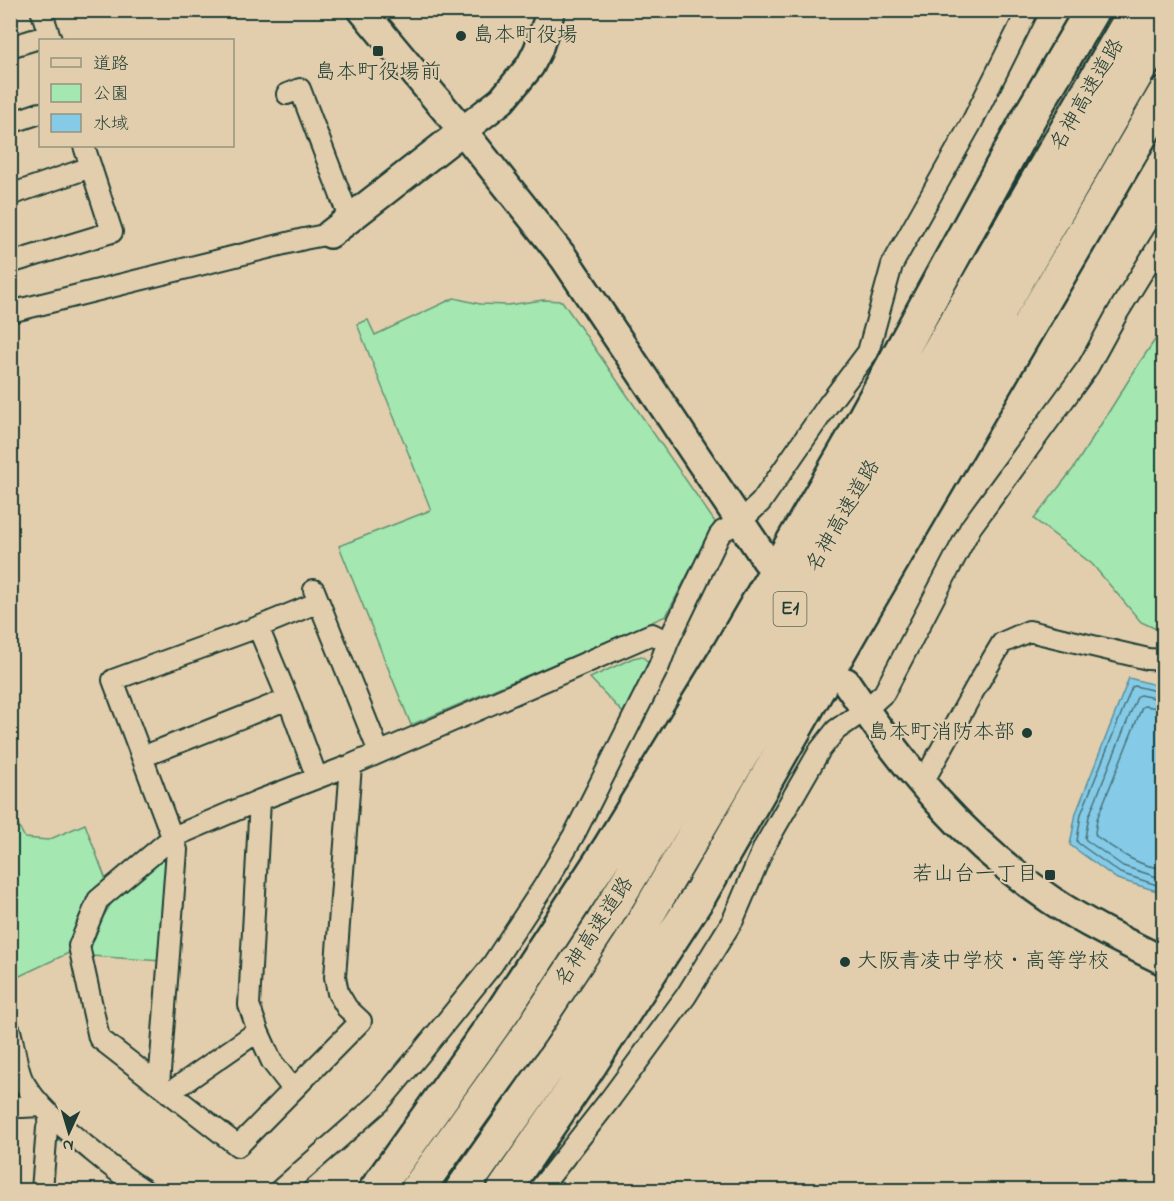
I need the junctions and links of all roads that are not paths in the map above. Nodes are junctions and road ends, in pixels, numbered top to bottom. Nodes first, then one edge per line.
1 (41, 10) edge
2 (362, 10) edge
3 (551, 10) edge
4 (1028, 10) edge
5 (1092, 10) edge
6 (1136, 10) edge
7 (1164, 26) edge
8 (50, 38) edge
9 (39, 40) edge
10 (10, 47) edge
11 (300, 89) dead end
12 (1164, 95) edge
13 (39, 113) edge
14 (10, 123) edge
15 (463, 131) junction
16 (84, 147) edge
17 (91, 167) junction
18 (10, 195) edge
19 (340, 227) junction
20 (1162, 242) edge
21 (10, 263) edge
22 (10, 312) edge
23 (741, 521) junction
24 (766, 560) dead end
25 (258, 627) junction
26 (668, 642) junction
27 (1164, 660) edge
28 (846, 682) dead end
29 (288, 699) junction
30 (865, 710) junction
31 (379, 752) junction
32 (142, 757) junction
33 (351, 765) junction
34 (317, 778) junction
35 (922, 784) junction
36 (260, 800) junction
37 (173, 837) junction
38 (1164, 961) edge
39 (10, 1031) edge
40 (258, 1031) junction
41 (164, 1089) junction
42 (292, 1089) junction
43 (10, 1106) edge
44 (46, 1111) junction
45 (135, 1188) edge
46 (42, 1191) edge
47 (280, 1191) edge
48 (376, 1191) edge
49 (417, 1191) edge
50 (462, 1191) edge
51 (504, 1191) edge
52 (539, 1191) edge

1 - 8 street
2 - 15 street
3 - 15 street
4 - 23 street
5 - 48 highway, 名神高速道路 / E1
6 - 49 highway, 名神高速道路 / E1
7 - 50 highway, 名神高速道路 / E1
9 - 10 street
11 - 19 street
12 - 51 highway
13 - 14 street
15 - 19 street
15 - 23 street
16 - 17 street
17 - 18 street
17 - 21 street
19 - 22 street
20 - 30 street
23 - 24 street
23 - 26 street
25 - 29 street
25 - 31 street
25 - 32 street
26 - 31 street
26 - 47 street
27 - 35 street
28 - 30 street
29 - 32 street
29 - 34 street
30 - 35 street
30 - 52 street
31 - 33 street
32 - 37 street
33 - 34 street
33 - 42 street
34 - 36 street
35 - 38 street
36 - 37 street
36 - 40 street
37 - 41 street
37 - 41 street
39 - 44 street
40 - 41 street
40 - 42 street
41 - 42 street
43 - 44 street
44 - 45 street
44 - 46 street

